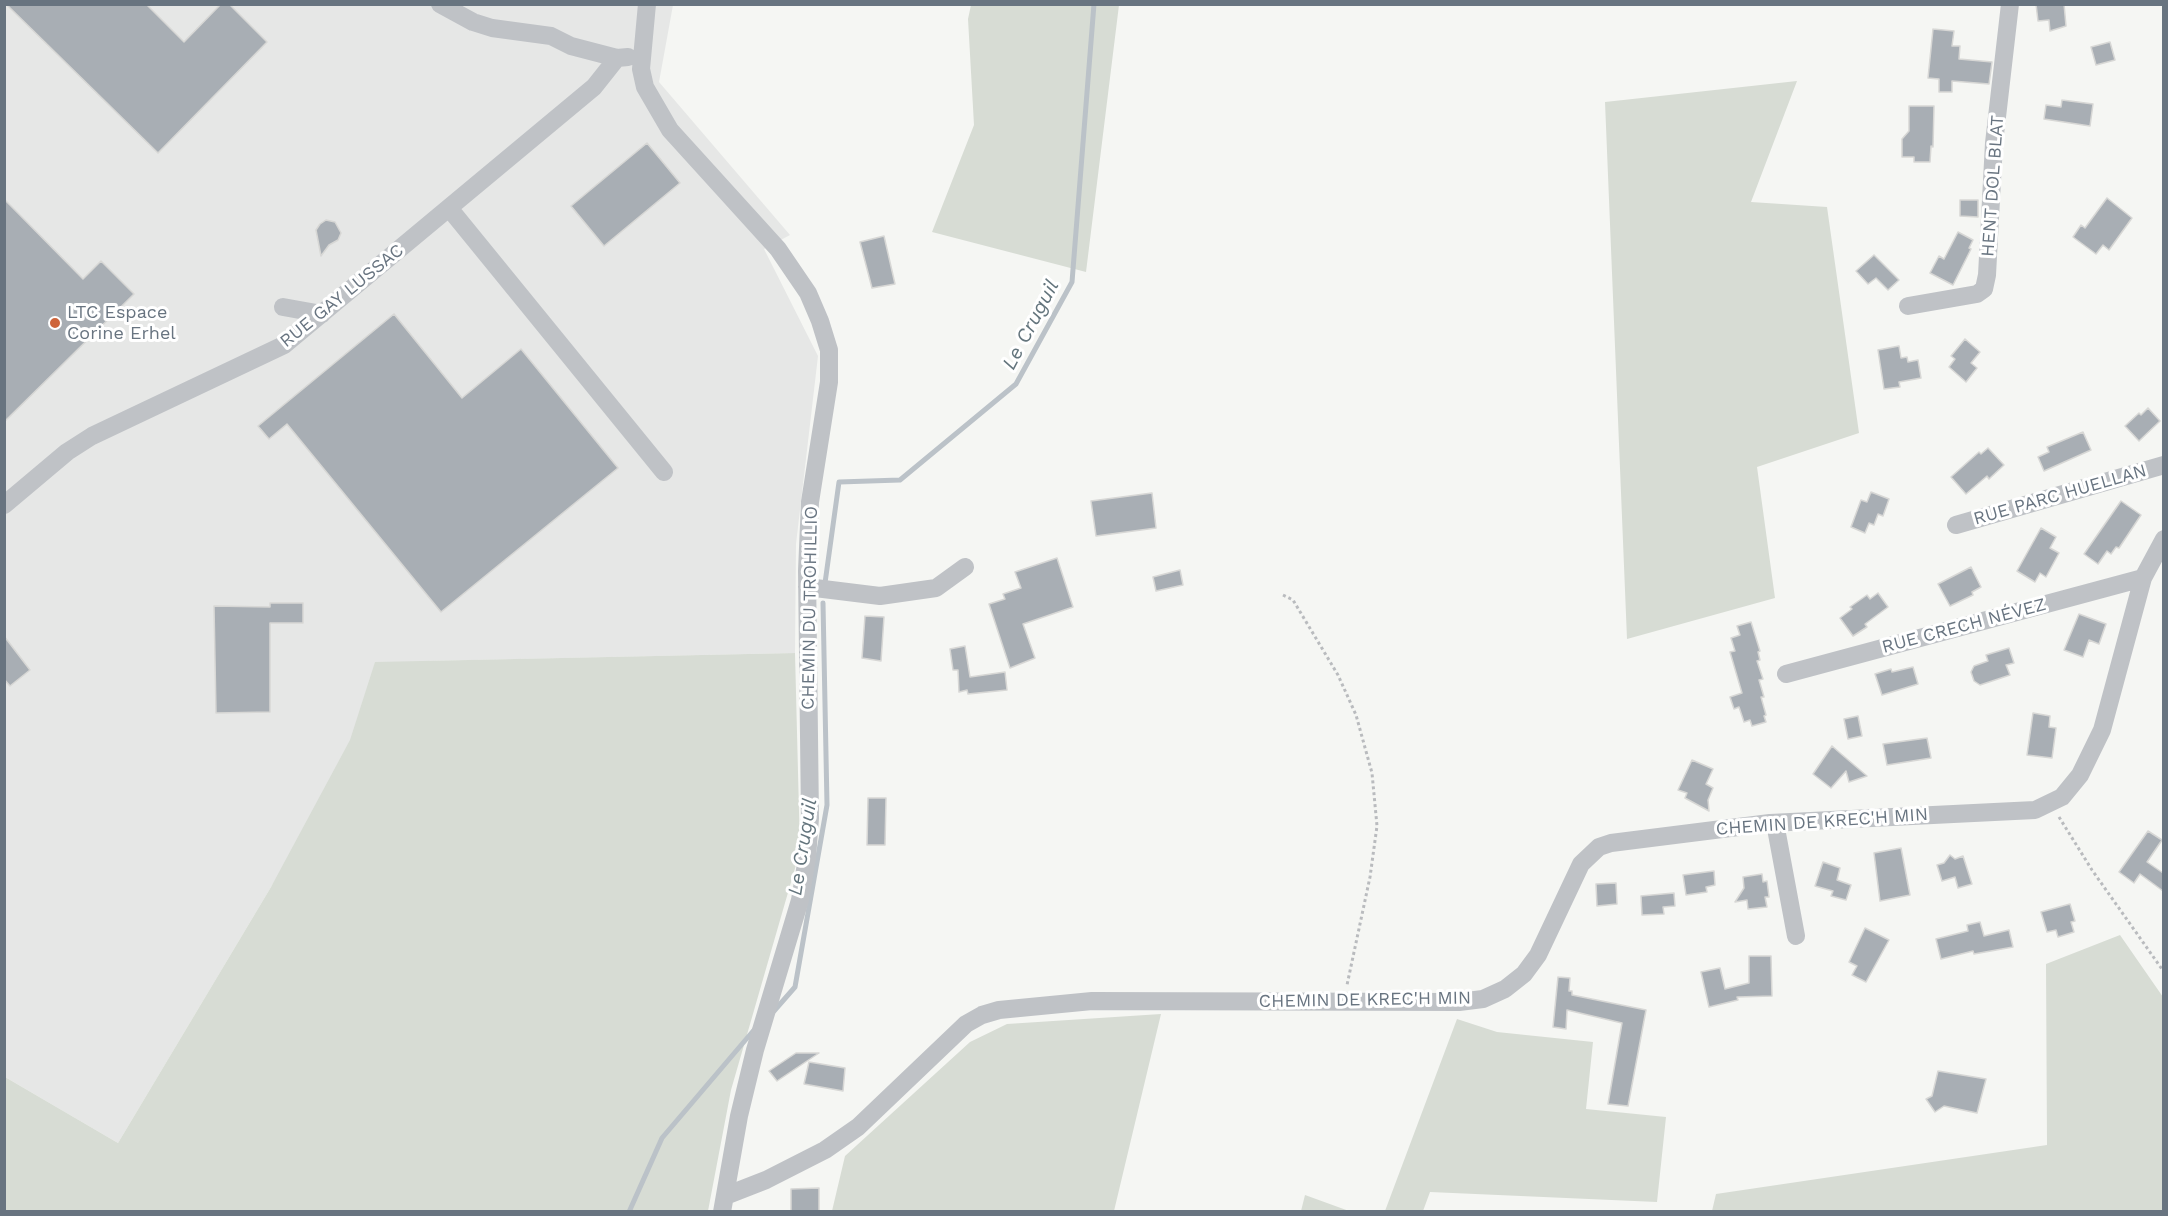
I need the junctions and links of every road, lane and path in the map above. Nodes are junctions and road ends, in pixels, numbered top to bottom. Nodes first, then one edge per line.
1 (440, 4) edge
2 (647, 4) edge
3 (2010, 4) edge
4 (641, 57) junction
5 (617, 58) junction
6 (449, 208) junction
7 (1908, 306) dead end
8 (283, 307) dead end
9 (322, 314) junction
10 (2163, 465) edge
11 (664, 472) dead end
12 (4, 505) edge
13 (1956, 525) dead end
14 (2163, 539) edge
15 (965, 567) dead end
16 (2143, 578) junction
17 (807, 587) junction
18 (1283, 595) dead end
19 (1786, 674) dead end
20 (2050, 802) junction
21 (1775, 823) junction
22 (1796, 936) dead end
23 (2163, 972) edge
24 (1344, 1002) junction
25 (723, 1204) edge

1 - 5 street
2 - 4 street, CHEMIN DU TROHILLIO
3 - 7 street, HENT DOL BLAT
4 - 5 street
4 - 17 street, CHEMIN DU TROHILLIO
5 - 6 street, RUE GAY LUSSAC
6 - 9 street, RUE GAY LUSSAC
6 - 11 street
8 - 9 street
9 - 12 street, RUE GAY LUSSAC
10 - 13 street, RUE PARC HUELLAN
14 - 16 street, CHEMIN DE KREC'H MIN
15 - 17 street
16 - 19 street, RUE CRECH NÉVEZ
16 - 20 street, CHEMIN DE KREC'H MIN
17 - 25 street, CHEMIN DU TROHILLIO
18 - 24 path
20 - 21 street, CHEMIN DE KREC'H MIN
20 - 23 path
21 - 22 street
21 - 24 street, CHEMIN DE KREC'H MIN
24 - 25 street, CHEMIN DE KREC'H MIN

